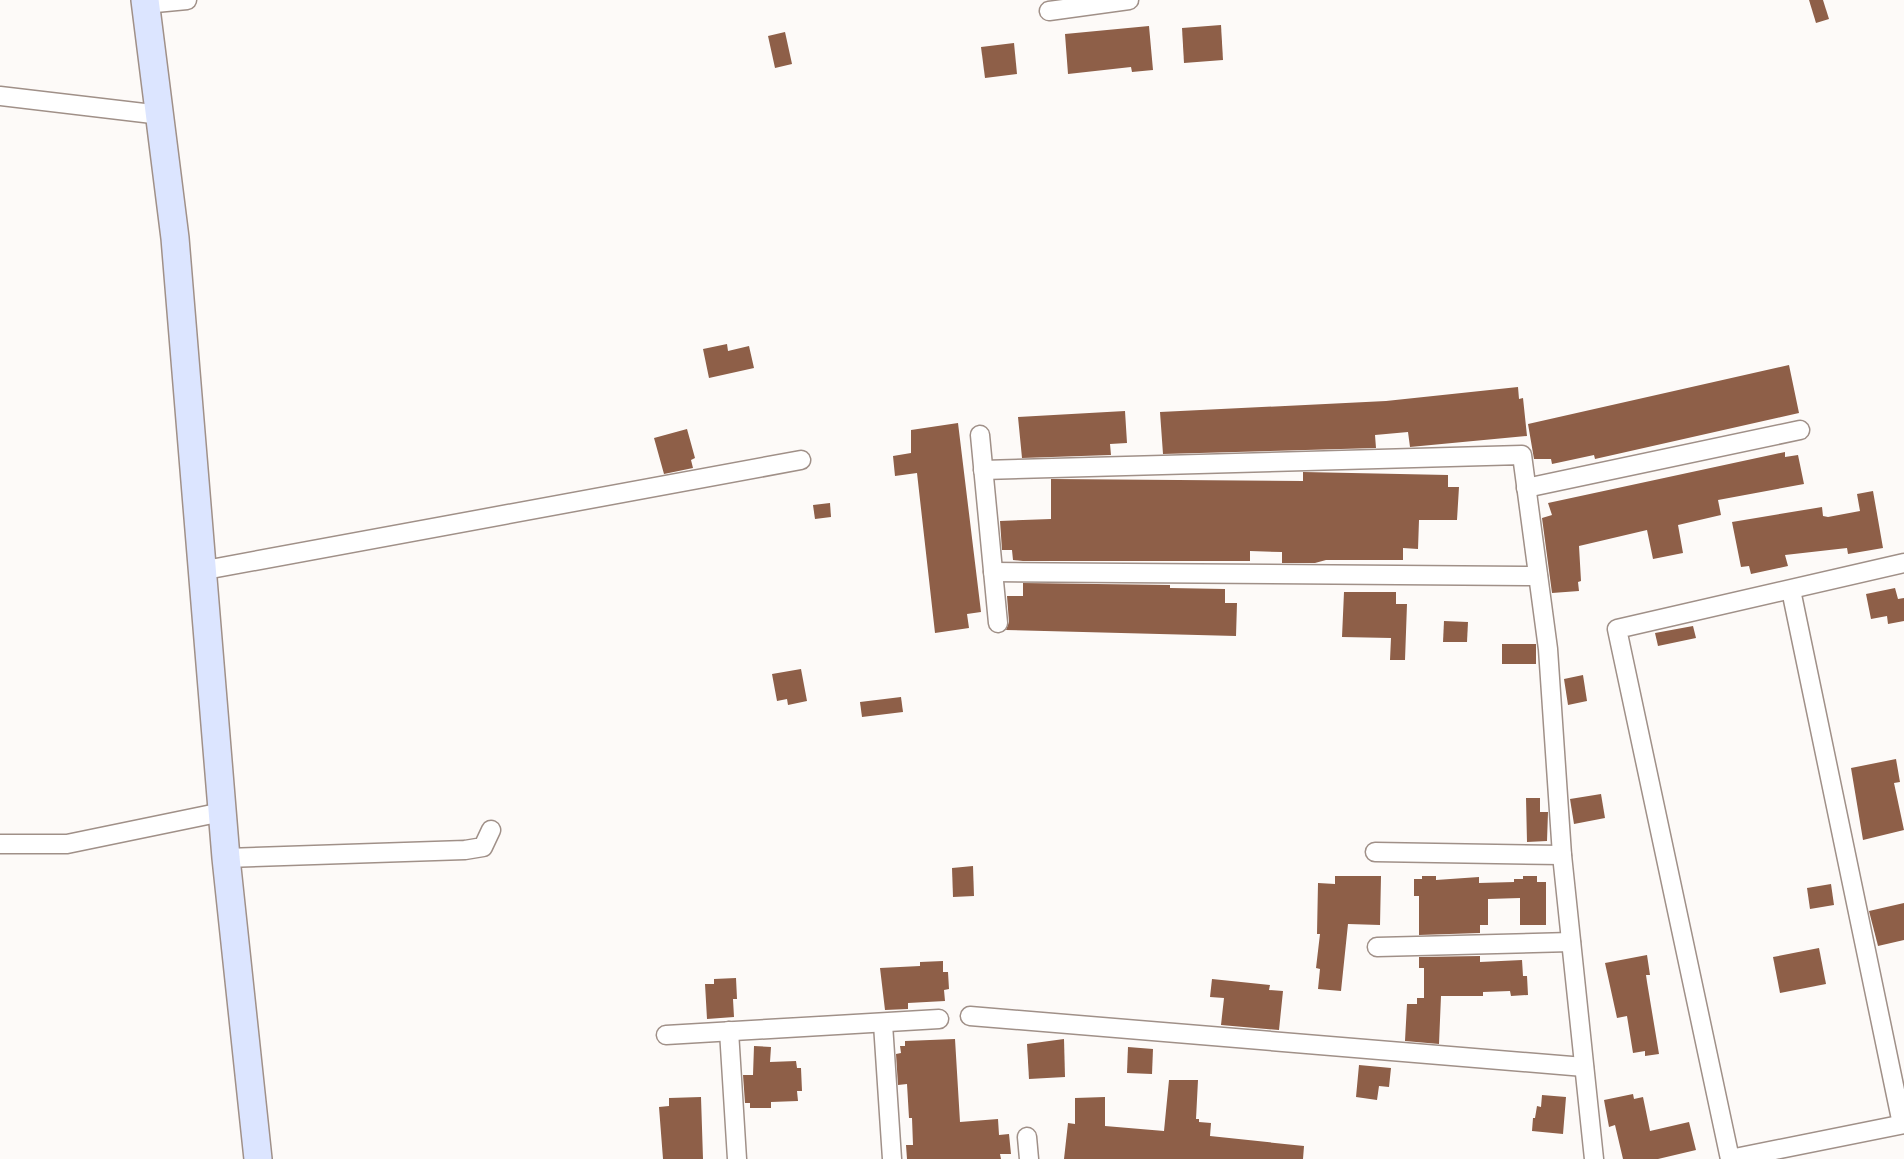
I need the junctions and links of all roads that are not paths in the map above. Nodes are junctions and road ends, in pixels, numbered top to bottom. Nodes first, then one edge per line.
1 (187, 0) edge
2 (1129, 0) edge
3 (145, 2) edge
4 (1049, 10) dead end
5 (0, 96) edge
6 (161, 115) junction
7 (1800, 430) dead end
8 (980, 435) dead end
9 (801, 460) dead end
10 (983, 470) junction
11 (1526, 488) junction
12 (1904, 563) edge
13 (200, 572) junction
14 (993, 572) junction
15 (1538, 576) junction
16 (1791, 590) junction
17 (998, 622) dead end
18 (222, 812) junction
19 (491, 830) dead end
20 (0, 844) edge
21 (1376, 852) dead end
22 (1562, 855) junction
23 (226, 858) junction
24 (1571, 942) junction
25 (1377, 947) dead end
26 (970, 1016) dead end
27 (939, 1019) dead end
28 (883, 1024) junction
29 (729, 1031) junction
30 (666, 1035) dead end
31 (1584, 1067) junction
32 (1903, 1124) edge
33 (1027, 1137) dead end
34 (1760, 1156) edge
35 (258, 1159) edge
36 (737, 1159) edge
37 (892, 1159) edge
38 (1029, 1159) edge
39 (1594, 1159) edge
40 (1730, 1159) edge

1 - 3 street
2 - 4 street
3 - 6 main road
5 - 6 street
6 - 13 main road
7 - 11 street
8 - 10 street
9 - 13 street
10 - 11 street
10 - 14 street
11 - 15 street
12 - 16 street
13 - 18 main road
14 - 15 street
14 - 17 street
15 - 22 street
16 - 32 street
16 - 40 street
18 - 20 street
18 - 23 main road
19 - 23 street
21 - 22 street
22 - 24 street
23 - 35 main road
24 - 25 street
24 - 31 street
26 - 31 street
27 - 28 street
28 - 29 street
28 - 37 street
29 - 30 street
29 - 36 street
31 - 39 street
32 - 34 street
33 - 38 street
34 - 40 street

